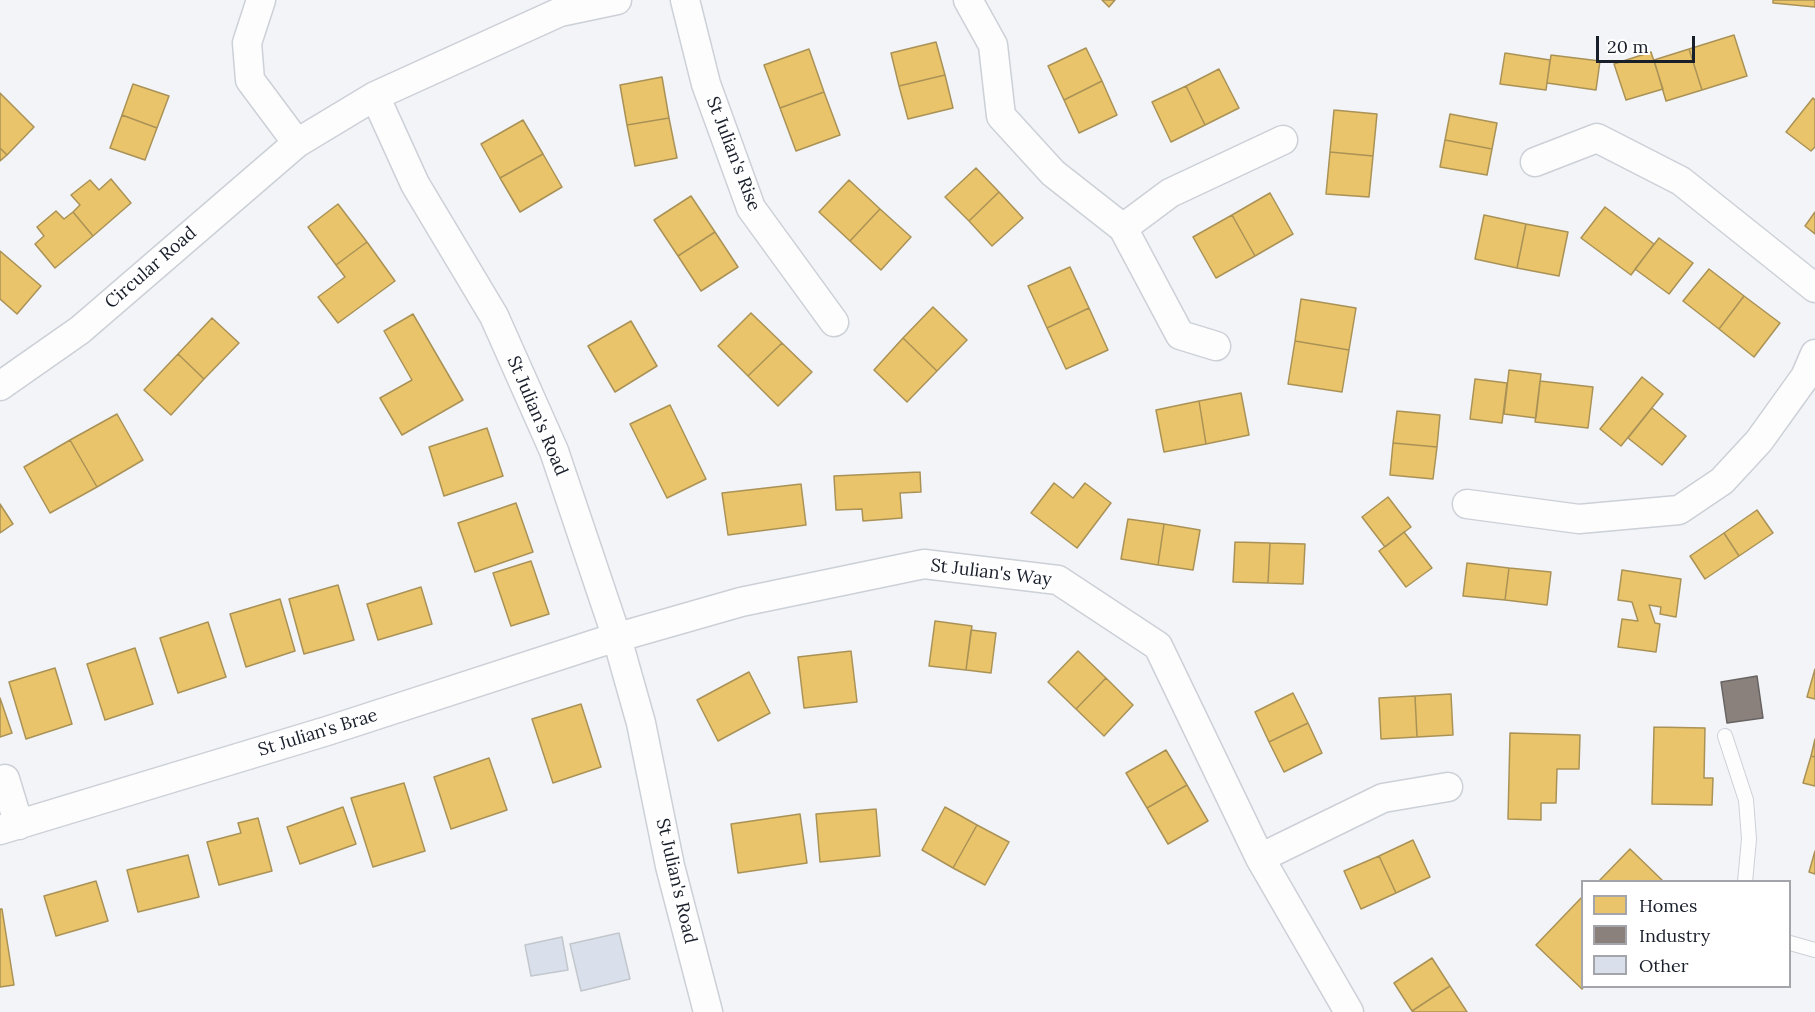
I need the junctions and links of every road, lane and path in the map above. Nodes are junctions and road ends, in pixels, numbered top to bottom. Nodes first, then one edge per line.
1 (261, 0) edge
2 (617, 0) edge
3 (685, 0) edge
4 (968, 0) edge
5 (375, 96) junction
6 (1282, 140) dead end
7 (297, 143) junction
8 (1535, 162) dead end
9 (1123, 228) junction
10 (1815, 288) edge
11 (834, 322) dead end
12 (1216, 346) dead end
13 (1815, 354) edge
14 (3, 380) edge
15 (1467, 504) dead end
16 (617, 638) junction
17 (1725, 736) dead end
18 (5, 780) dead end
19 (1448, 787) dead end
20 (9, 827) edge
21 (1260, 858) junction
22 (1745, 880) edge
23 (1791, 943) edge
24 (1815, 950) edge
25 (708, 1012) edge
26 (1349, 1012) edge

1 - 7 street
2 - 5 street
3 - 11 street, St Julian's Rise
4 - 9 street
5 - 7 street, Circular Road
5 - 16 street, St Julian's Road
6 - 9 street
7 - 14 street, Circular Road
8 - 10 street
9 - 12 street
13 - 15 street
16 - 20 street, St Julian's Brae
16 - 21 street, St Julian's Way
16 - 25 street, St Julian's Road
17 - 22 lane
18 - 20 street, St Julian's Brae
19 - 21 street
21 - 26 street, St Julian's Way
23 - 24 lane

